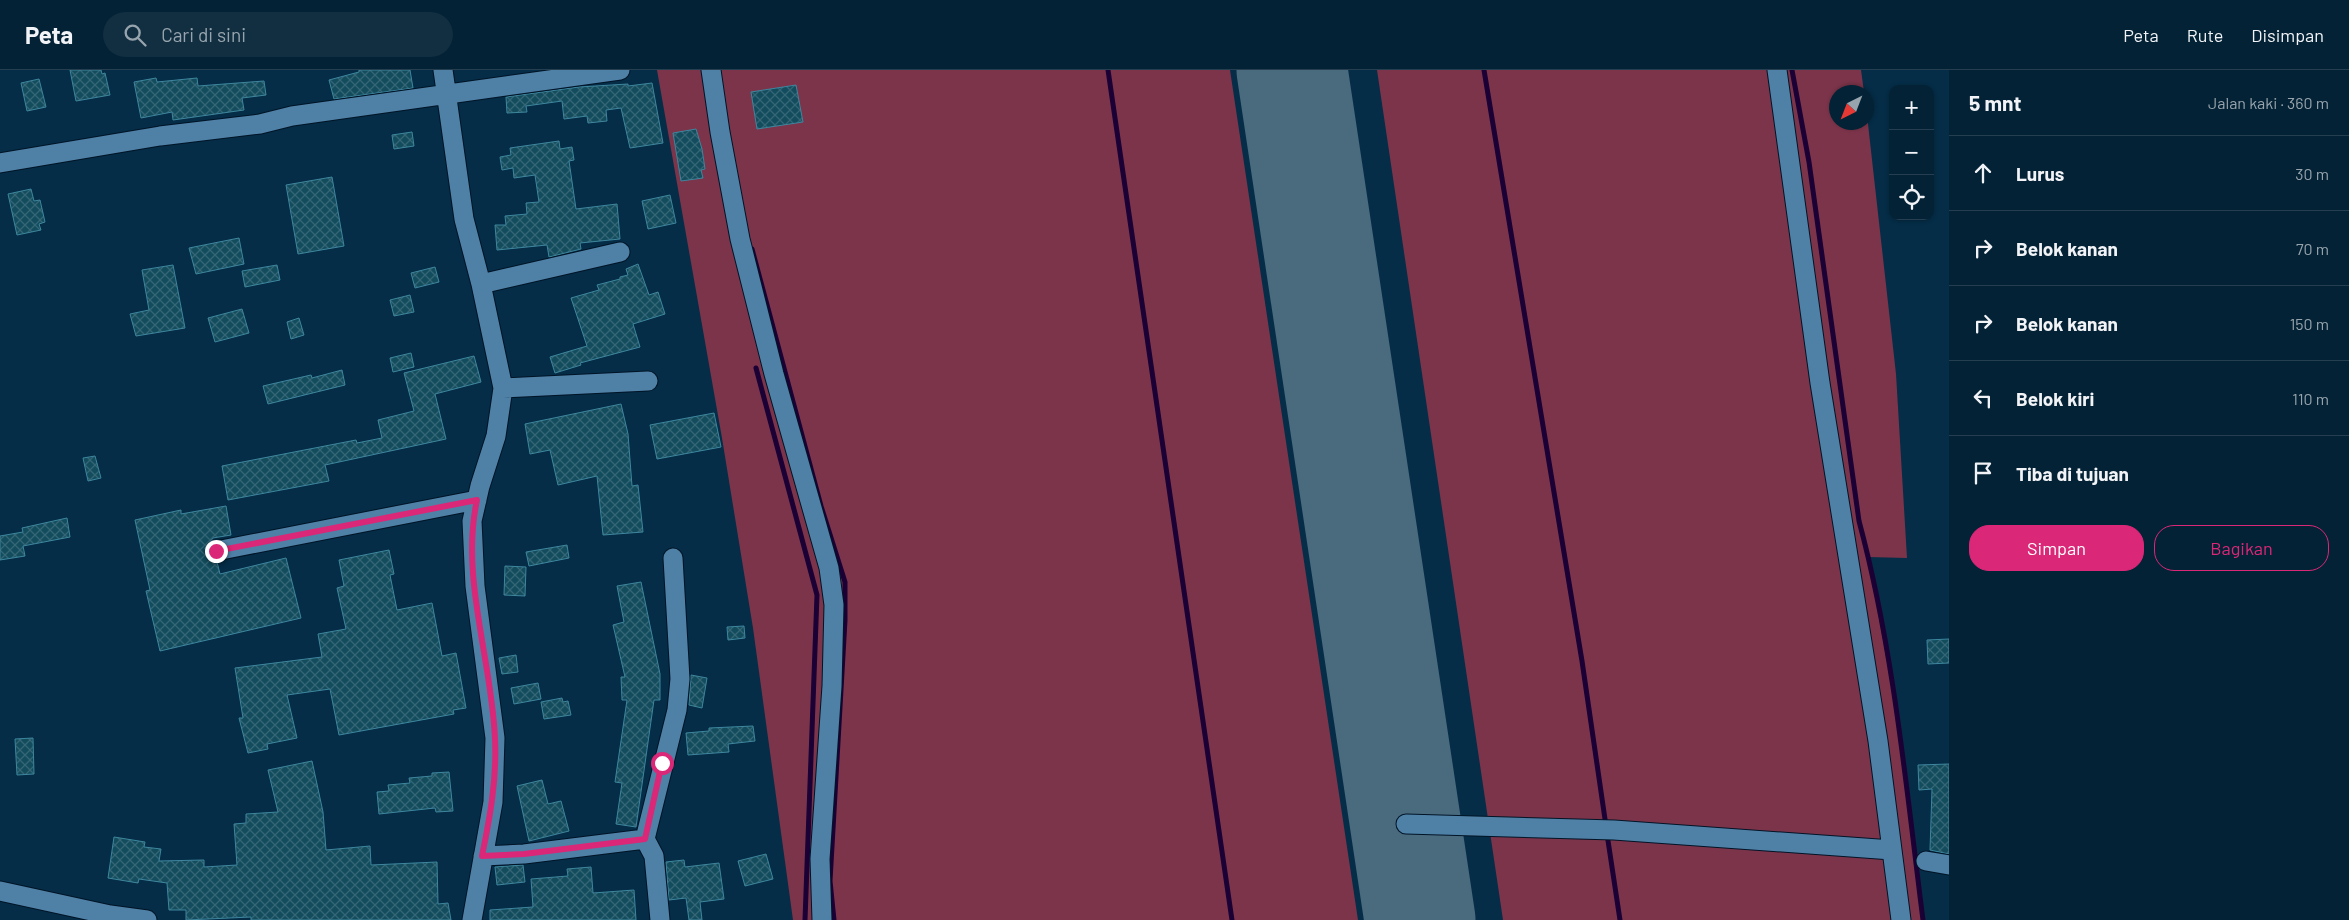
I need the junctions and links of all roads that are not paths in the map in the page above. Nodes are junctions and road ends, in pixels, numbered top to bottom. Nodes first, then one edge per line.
1 (443, 70) edge
2 (620, 70) edge
3 (711, 70) edge
4 (1777, 70) edge
5 (446, 94) junction
6 (0, 163) edge
7 (620, 252) dead end
8 (481, 284) junction
9 (648, 381) dead end
10 (503, 388) junction
11 (477, 500) junction
12 (216, 551) dead end
13 (673, 558) dead end
14 (1406, 824) dead end
15 (645, 839) junction
16 (1892, 850) junction
17 (482, 856) junction
18 (1926, 861) dead end
19 (1949, 865) edge
20 (0, 890) edge
21 (147, 920) edge
22 (472, 920) edge
23 (660, 920) edge
24 (822, 920) edge
25 (1901, 920) edge

1 - 5 street
2 - 5 street
3 - 24 street
4 - 16 street
5 - 6 street
5 - 8 street
7 - 8 street
8 - 10 street
9 - 10 street
10 - 11 street
11 - 12 street
11 - 17 street
13 - 15 street
14 - 16 street
15 - 17 street
15 - 23 street
16 - 25 street
17 - 22 street
18 - 19 street
20 - 21 street

